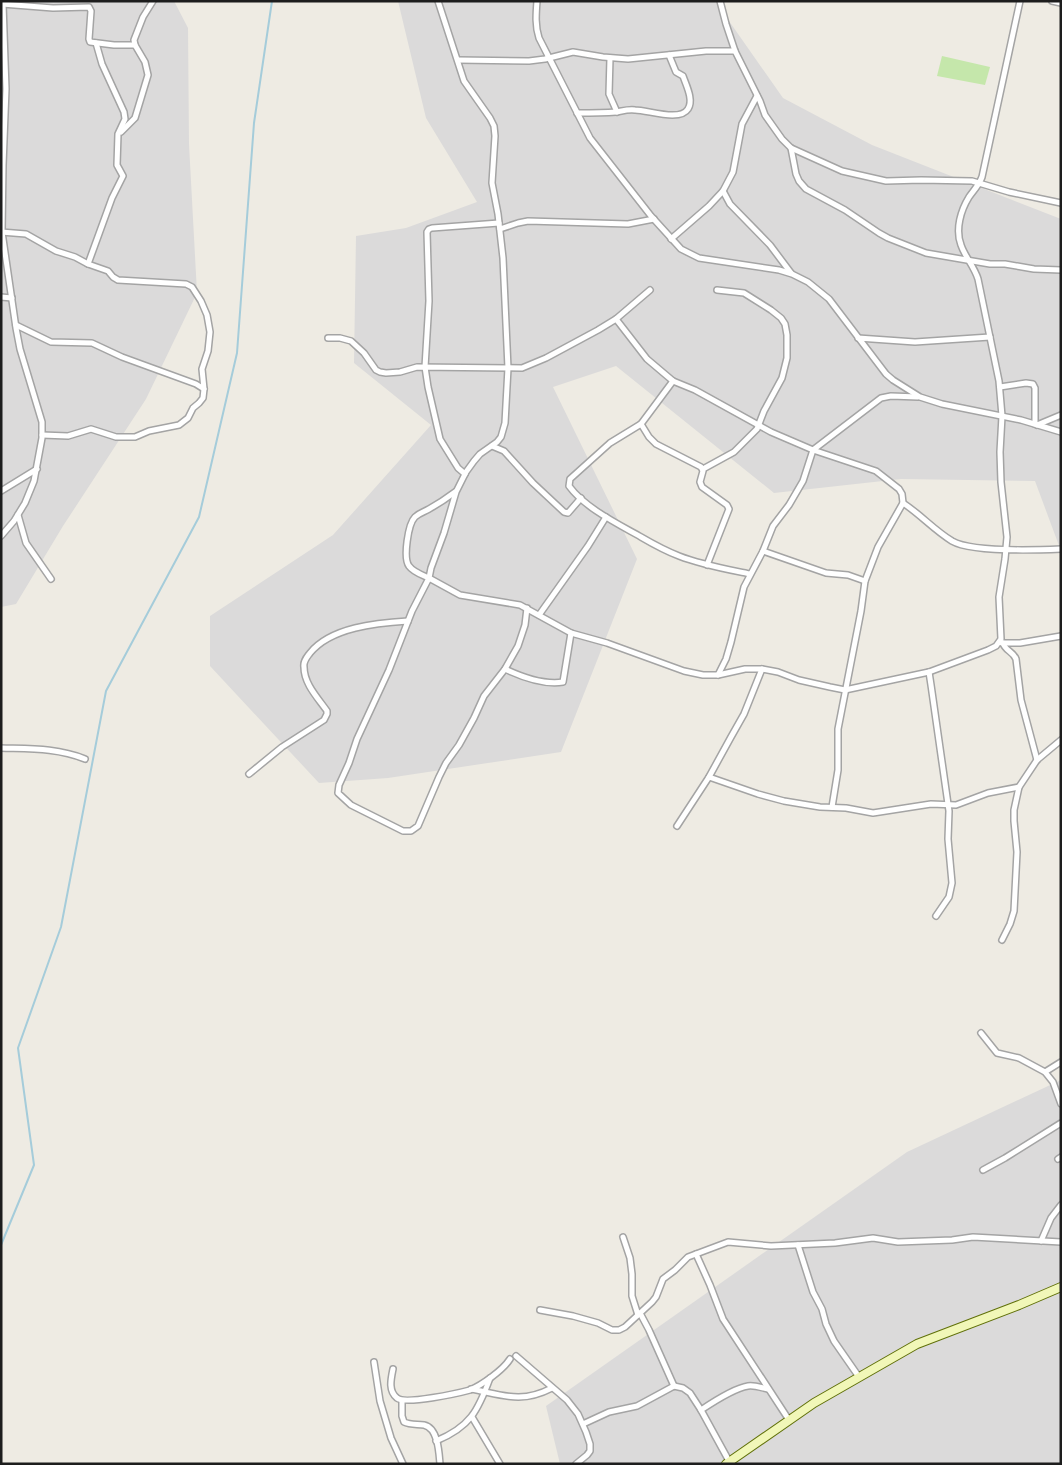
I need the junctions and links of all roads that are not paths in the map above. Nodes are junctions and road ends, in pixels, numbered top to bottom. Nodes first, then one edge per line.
1 (153, 1) edge
2 (438, 1) edge
3 (537, 1) edge
4 (720, 1) edge
5 (1020, 1) edge
6 (1052, 1) edge
7 (2, 4) edge
8 (1061, 4) edge
9 (96, 43) junction
10 (135, 45) junction
11 (735, 50) junction
12 (669, 55) junction
13 (550, 58) junction
14 (610, 58) junction
15 (458, 60) junction
16 (757, 96) junction
17 (616, 112) junction
18 (577, 114) junction
19 (118, 134) junction
20 (791, 148) junction
21 (2, 165) edge
22 (980, 183) junction
23 (723, 191) junction
24 (1061, 203) edge
25 (654, 219) junction
26 (500, 226) junction
27 (2, 232) edge
28 (671, 239) junction
29 (969, 260) junction
30 (88, 264) junction
31 (1061, 270) edge
32 (792, 274) junction
33 (650, 290) dead end
34 (717, 290) dead end
35 (1, 298) edge
36 (12, 298) junction
37 (616, 319) junction
38 (16, 325) junction
39 (990, 337) junction
40 (328, 338) dead end
41 (858, 338) junction
42 (425, 367) junction
43 (508, 368) junction
44 (673, 380) junction
45 (1000, 387) junction
46 (204, 389) junction
47 (920, 397) junction
48 (1061, 415) edge
49 (1002, 416) junction
50 (641, 424) junction
51 (1036, 425) junction
52 (759, 426) junction
53 (1061, 432) edge
54 (42, 435) junction
55 (492, 446) junction
56 (813, 450) junction
57 (37, 469) junction
58 (703, 470) junction
59 (465, 474) junction
60 (1, 490) edge
61 (456, 492) junction
62 (581, 498) junction
63 (903, 503) junction
64 (18, 515) junction
65 (606, 517) junction
66 (1, 536) edge
67 (1061, 549) edge
68 (1006, 550) junction
69 (763, 551) junction
70 (707, 564) junction
71 (750, 574) junction
72 (429, 578) junction
73 (51, 579) dead end
74 (865, 581) junction
75 (527, 608) junction
76 (539, 615) junction
77 (408, 621) junction
78 (572, 633) junction
79 (1061, 636) edge
80 (1001, 643) junction
81 (505, 669) junction
82 (762, 669) junction
83 (928, 672) junction
84 (718, 675) junction
85 (845, 690) junction
86 (1061, 740) edge
87 (1, 748) edge
88 (85, 759) dead end
89 (1037, 760) junction
90 (249, 774) dead end
91 (709, 777) junction
92 (1019, 787) junction
93 (948, 805) junction
94 (832, 807) junction
95 (677, 826) dead end
96 (936, 916) dead end
97 (1002, 940) dead end
98 (981, 1033) dead end
99 (1061, 1062) edge
100 (1045, 1072) junction
101 (1061, 1104) edge
102 (1061, 1124) edge
103 (982, 1170) dead end
104 (1061, 1205) edge
105 (623, 1236) dead end
106 (1041, 1241) junction
107 (1061, 1242) edge
108 (798, 1245) junction
109 (696, 1254) junction
110 (1061, 1287) edge
111 (540, 1310) dead end
112 (639, 1314) junction
113 (516, 1356) dead end
114 (510, 1360) dead end
115 (374, 1362) dead end
116 (393, 1369) dead end
117 (859, 1377) junction
118 (490, 1378) junction
119 (674, 1386) junction
120 (552, 1388) junction
121 (470, 1389) junction
122 (768, 1389) junction
123 (484, 1392) junction
124 (402, 1401) junction
125 (701, 1410) junction
126 (472, 1416) junction
127 (789, 1420) junction
128 (583, 1424) junction
129 (436, 1441) junction
130 (728, 1462) edge
131 (403, 1464) edge
132 (440, 1464) edge
133 (500, 1464) edge
134 (576, 1464) edge

1 - 10 street
2 - 15 street
3 - 13 street
4 - 11 street
5 - 22 street
6 - 8 street
7 - 9 street
7 - 21 street
9 - 10 street
9 - 19 street
10 - 19 street
11 - 12 street
11 - 16 street
12 - 14 street
12 - 17 street
13 - 14 street
13 - 15 street
13 - 18 street
14 - 17 street
15 - 26 street
16 - 20 street
16 - 23 street
17 - 18 street
18 - 25 street
19 - 30 street
20 - 22 street
20 - 29 street
21 - 27 street
22 - 24 street
22 - 29 street
23 - 28 street
23 - 32 street
25 - 26 street
25 - 28 street
26 - 42 street
26 - 43 street
27 - 30 street
27 - 36 street
28 - 32 street
29 - 31 street
29 - 39 street
30 - 46 street
32 - 41 street
33 - 37 street
34 - 52 street
35 - 36 street
36 - 38 street
37 - 43 street
37 - 44 street
38 - 46 street
38 - 54 street
39 - 41 street
39 - 45 street
40 - 42 street
41 - 47 street
42 - 43 street
42 - 59 street
43 - 55 street
44 - 50 street
44 - 52 street
45 - 49 street
45 - 51 street
46 - 54 street
47 - 49 street
47 - 56 street
48 - 51 street
49 - 51 street
49 - 68 street
50 - 58 street
50 - 62 street
51 - 53 street
52 - 56 street
52 - 58 street
54 - 57 street
55 - 59 street
55 - 62 street
56 - 63 street
56 - 69 street
57 - 60 street
57 - 64 street
58 - 70 street
59 - 61 street
61 - 72 street
61 - 72 street
62 - 65 street
63 - 68 street
63 - 74 street
64 - 66 street
64 - 73 street
65 - 70 street
65 - 76 street
67 - 68 street
68 - 80 street
69 - 71 street
69 - 74 street
70 - 71 street
71 - 84 street
72 - 75 street
72 - 77 street
74 - 85 street
75 - 76 street
75 - 81 street
76 - 78 street
77 - 81 street
77 - 90 street
78 - 81 street
78 - 84 street
79 - 80 street
80 - 83 street
80 - 89 street
82 - 84 street
82 - 85 street
82 - 91 street
83 - 85 street
83 - 93 street
85 - 94 street
86 - 89 street
87 - 88 street
89 - 92 street
91 - 94 street
91 - 95 street
92 - 93 street
92 - 97 street
93 - 94 street
93 - 96 street
98 - 100 street
99 - 100 street
100 - 101 street
102 - 103 street
104 - 106 street
105 - 112 street
106 - 107 street
106 - 108 street
108 - 109 street
108 - 117 street
109 - 112 street
109 - 122 street
110 - 117 main road
111 - 112 street
112 - 119 street
113 - 120 street
114 - 118 street
115 - 131 street
116 - 124 street
117 - 127 main road
118 - 121 street
118 - 123 street
119 - 125 street
119 - 128 street
120 - 123 street
120 - 128 street
121 - 123 street
121 - 124 street
122 - 125 street
122 - 127 street
123 - 126 street
124 - 129 street
125 - 130 street
126 - 129 street
126 - 133 street
127 - 130 main road
128 - 134 street
129 - 132 street

